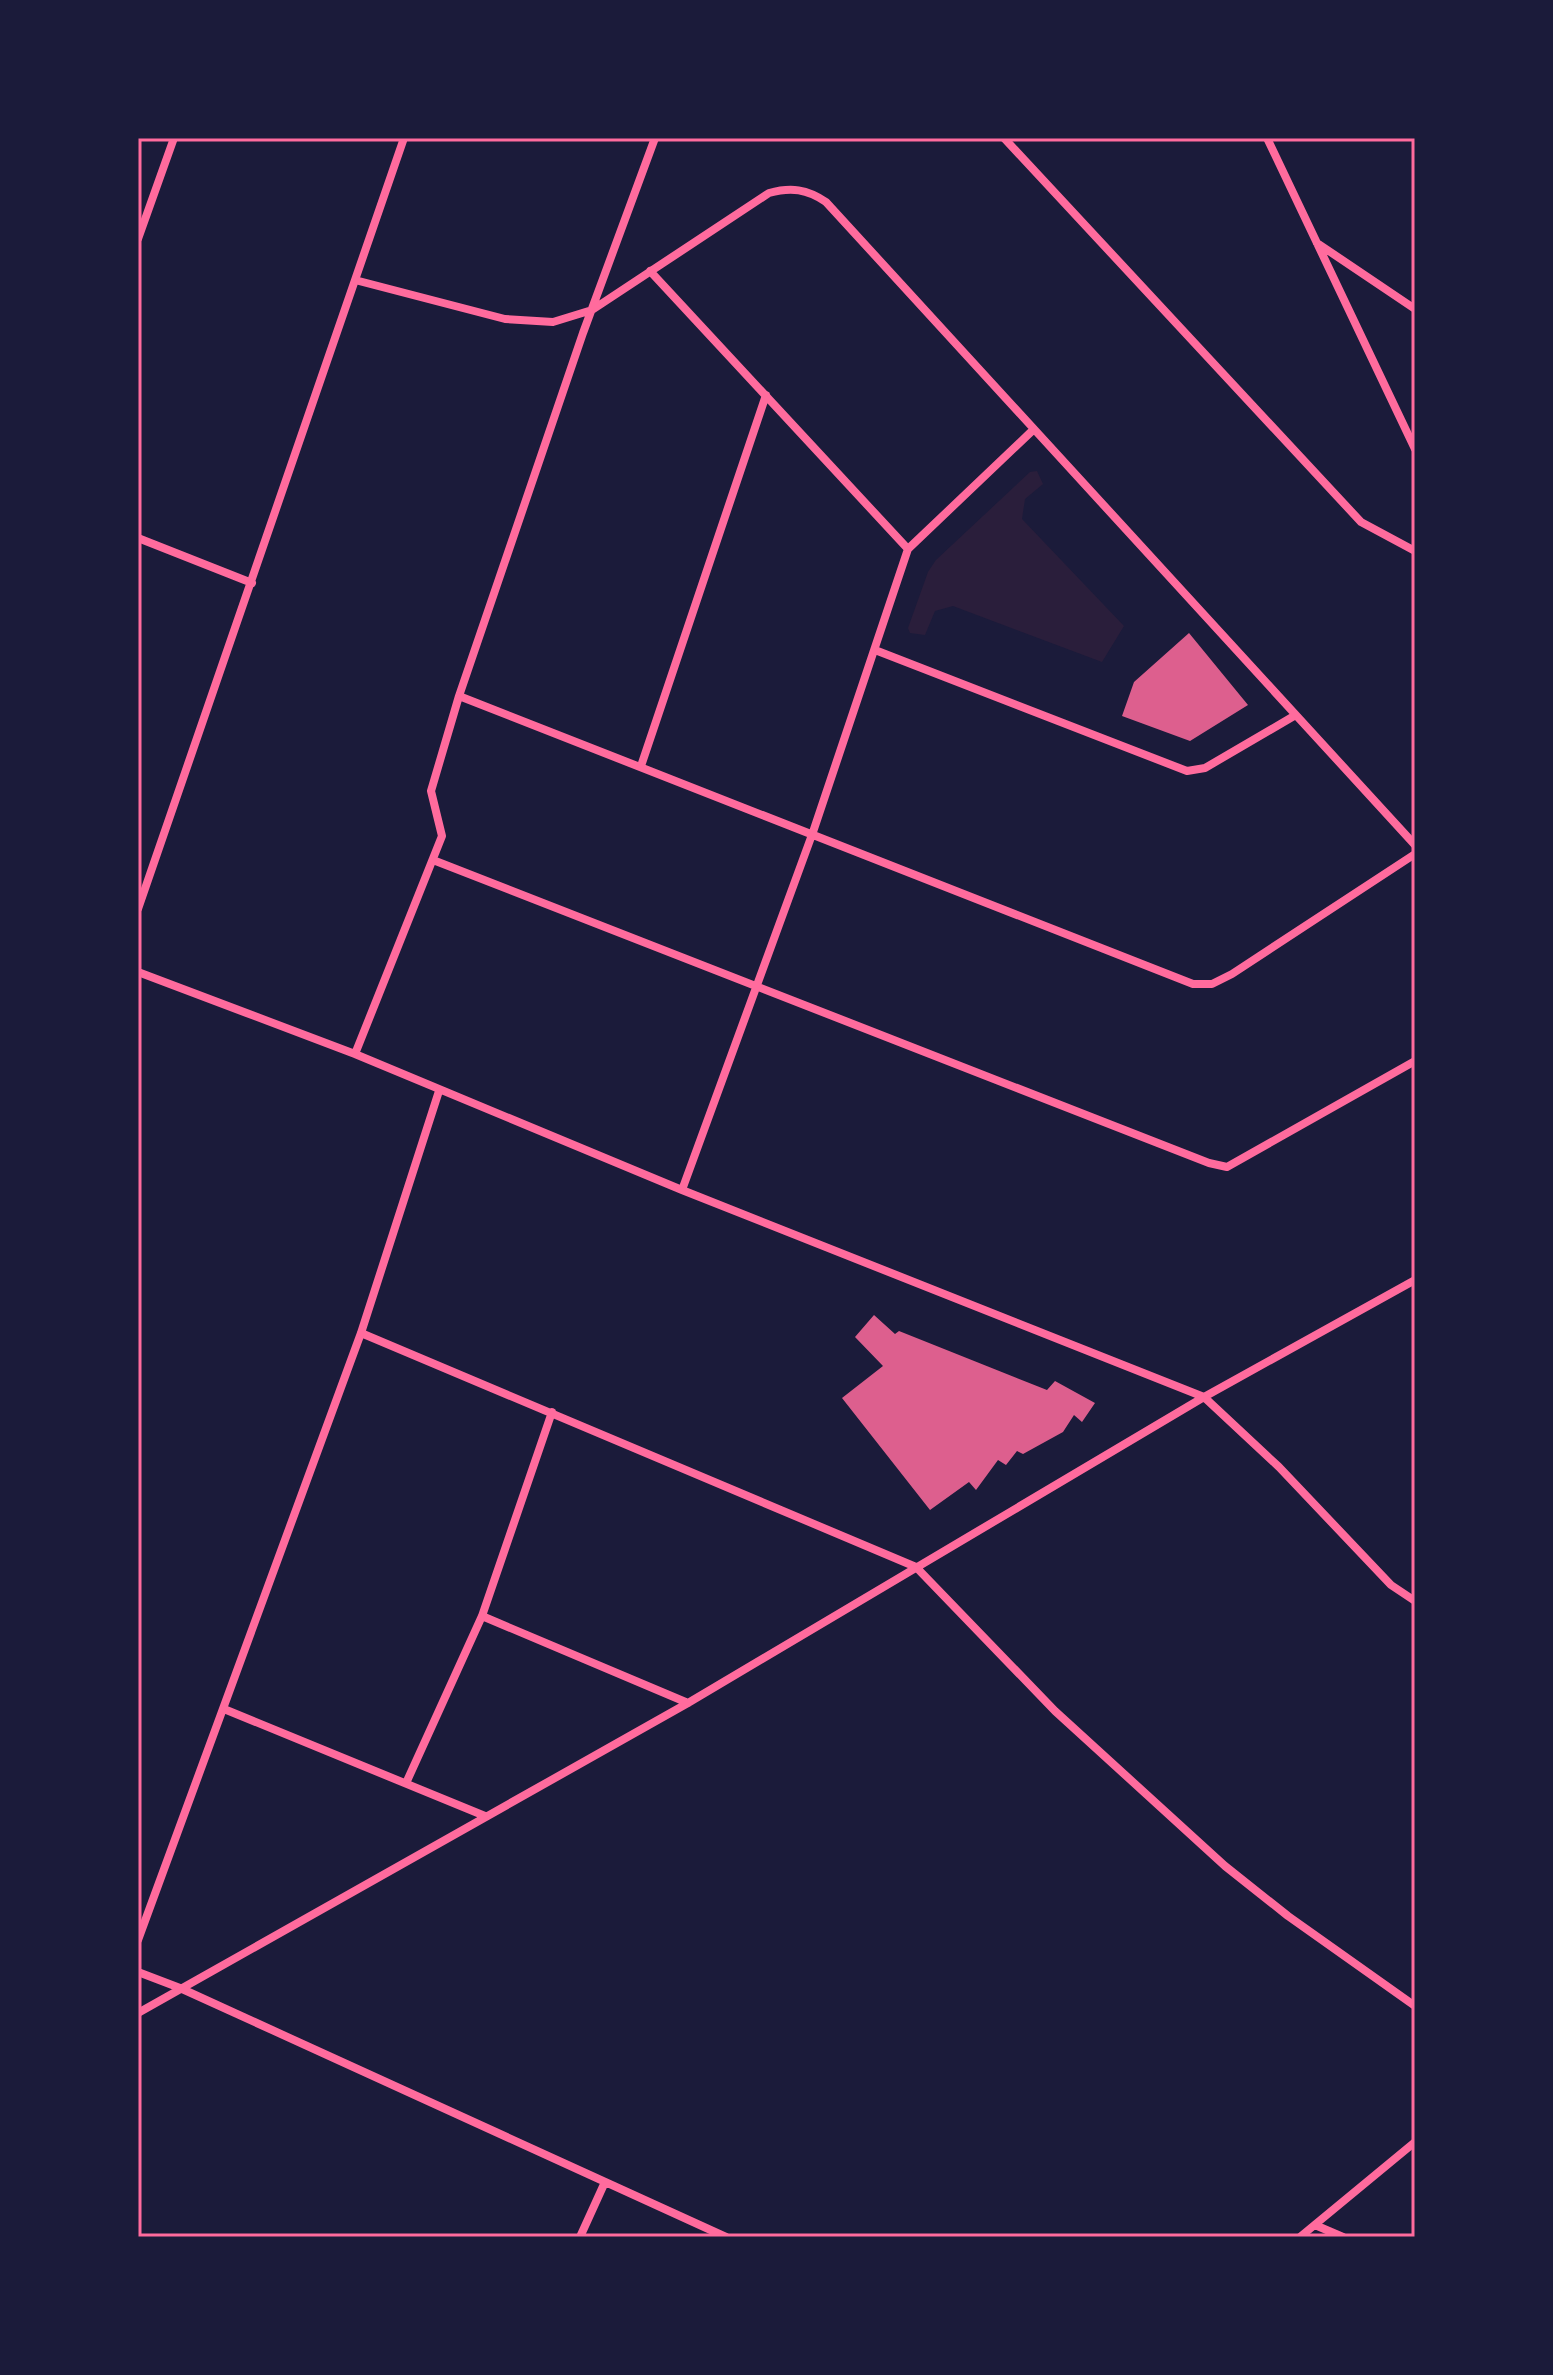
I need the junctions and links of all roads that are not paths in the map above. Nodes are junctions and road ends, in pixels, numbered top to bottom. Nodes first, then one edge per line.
1 (174, 138) edge
2 (404, 138) edge
3 (655, 138) edge
4 (1004, 138) edge
5 (1267, 138) edge
6 (138, 239) edge
7 (1316, 243) junction
8 (650, 271) junction
9 (355, 280) junction
10 (1415, 309) edge
11 (592, 310) junction
12 (766, 395) junction
13 (1033, 430) junction
14 (1415, 449) edge
15 (138, 538) edge
16 (908, 549) junction
17 (1415, 551) edge
18 (252, 583) junction
19 (875, 650) junction
20 (459, 696) junction
21 (1294, 716) junction
22 (641, 766) junction
23 (813, 832) junction
24 (1415, 845) edge
25 (1415, 854) edge
26 (433, 860) junction
27 (138, 909) edge
28 (138, 972) edge
29 (759, 984) junction
30 (355, 1054) junction
31 (1415, 1061) edge
32 (439, 1091) junction
33 (682, 1190) junction
34 (1415, 1280) edge
35 (361, 1333) junction
36 (1204, 1397) junction
37 (552, 1412) junction
38 (916, 1567) junction
39 (1415, 1601) edge
40 (482, 1616) junction
41 (688, 1703) junction
42 (224, 1709) junction
43 (407, 1781) junction
44 (485, 1816) junction
45 (138, 1940) edge
46 (138, 1972) edge
47 (180, 1988) junction
48 (1415, 2006) edge
49 (138, 2013) edge
50 (1415, 2142) edge
51 (605, 2182) junction
52 (1315, 2225) junction
53 (580, 2237) edge
54 (726, 2237) edge
55 (1300, 2237) edge
56 (1343, 2237) edge

1 - 6 street
2 - 9 street
3 - 11 street
4 - 17 street
5 - 7 street
7 - 10 street
7 - 14 street
8 - 11 street
8 - 12 street
8 - 13 street
9 - 11 street
9 - 18 street
11 - 20 street
12 - 16 street
12 - 22 street
13 - 16 street
13 - 21 street
15 - 18 street
16 - 19 street
18 - 27 street
19 - 21 street
19 - 23 street
20 - 22 street
20 - 26 street
21 - 24 street
22 - 23 street
23 - 25 street
23 - 29 street
26 - 29 street
26 - 30 street
28 - 30 street
29 - 31 street
29 - 33 street
30 - 32 street
32 - 33 street
32 - 35 street
33 - 36 street
34 - 36 street
35 - 37 street
35 - 42 street
36 - 38 street
36 - 39 street
37 - 38 street
37 - 40 street
38 - 41 street
38 - 48 street
40 - 41 street
40 - 43 street
41 - 44 street
42 - 43 street
42 - 45 street
43 - 44 street
44 - 47 street
46 - 47 street
47 - 49 street
47 - 51 street
50 - 52 street
51 - 53 street
51 - 54 street
52 - 55 street
52 - 56 street

